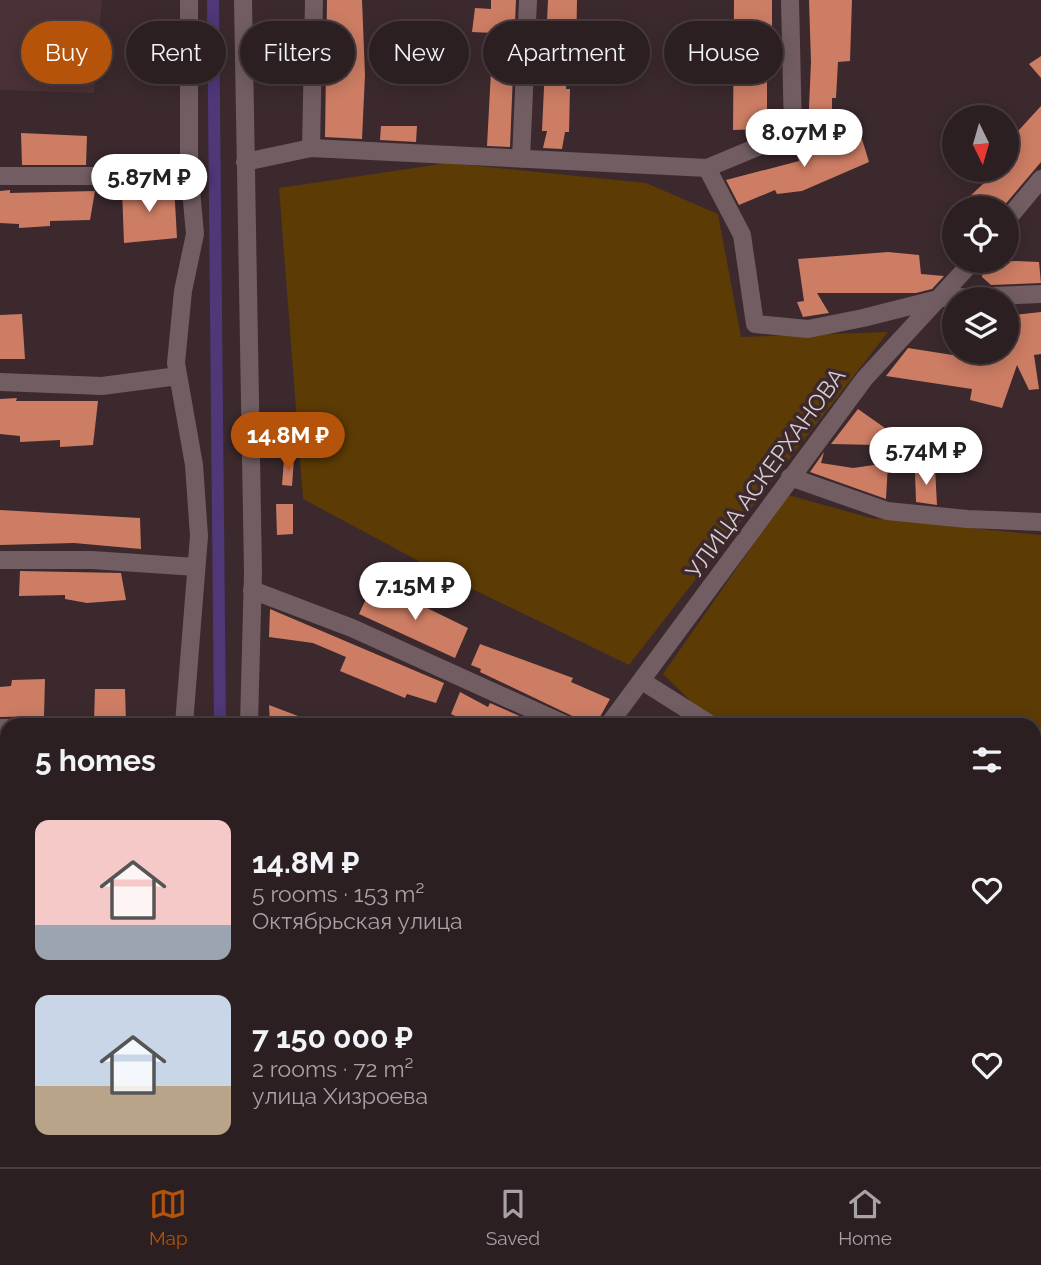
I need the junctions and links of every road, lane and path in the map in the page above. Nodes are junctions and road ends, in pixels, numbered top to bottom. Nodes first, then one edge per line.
1 (189, 0) edge
2 (243, 0) edge
3 (314, 0) edge
4 (528, 0) edge
5 (790, 0) edge
6 (311, 148) junction
7 (521, 159) junction
8 (245, 162) junction
9 (189, 168) junction
10 (706, 168) junction
11 (0, 176) edge
12 (1041, 179) edge
13 (1019, 205) edge
14 (963, 273) edge
15 (951, 287) edge
16 (1041, 294) edge
17 (1019, 295) edge
18 (942, 298) joint
19 (178, 376) junction
20 (0, 383) edge
21 (790, 477) junction
22 (1041, 522) edge
23 (0, 559) edge
24 (196, 567) junction
25 (252, 590) junction
26 (642, 681) junction
27 (184, 718) edge
28 (249, 718) edge
29 (551, 718) edge
30 (614, 718) edge
31 (701, 718) edge

1 - 9 street
2 - 8 street
3 - 6 street
4 - 7 street
5 - 10 street
6 - 7 street
6 - 8 street
7 - 10 street
8 - 25 street
9 - 11 street
9 - 19 street
10 - 18 street
12 - 13 street
14 - 15 street, УЛИЦА АСКЕРХАНОВА
16 - 17 street
18 - 21 street, УЛИЦА АСКЕРХАНОВА
19 - 20 street
19 - 24 street
21 - 22 street
21 - 26 street, УЛИЦА АСКЕРХАНОВА
23 - 24 street
24 - 27 street
25 - 28 street
25 - 29 street
26 - 30 street, УЛИЦА АСКЕРХАНОВА
26 - 31 street

